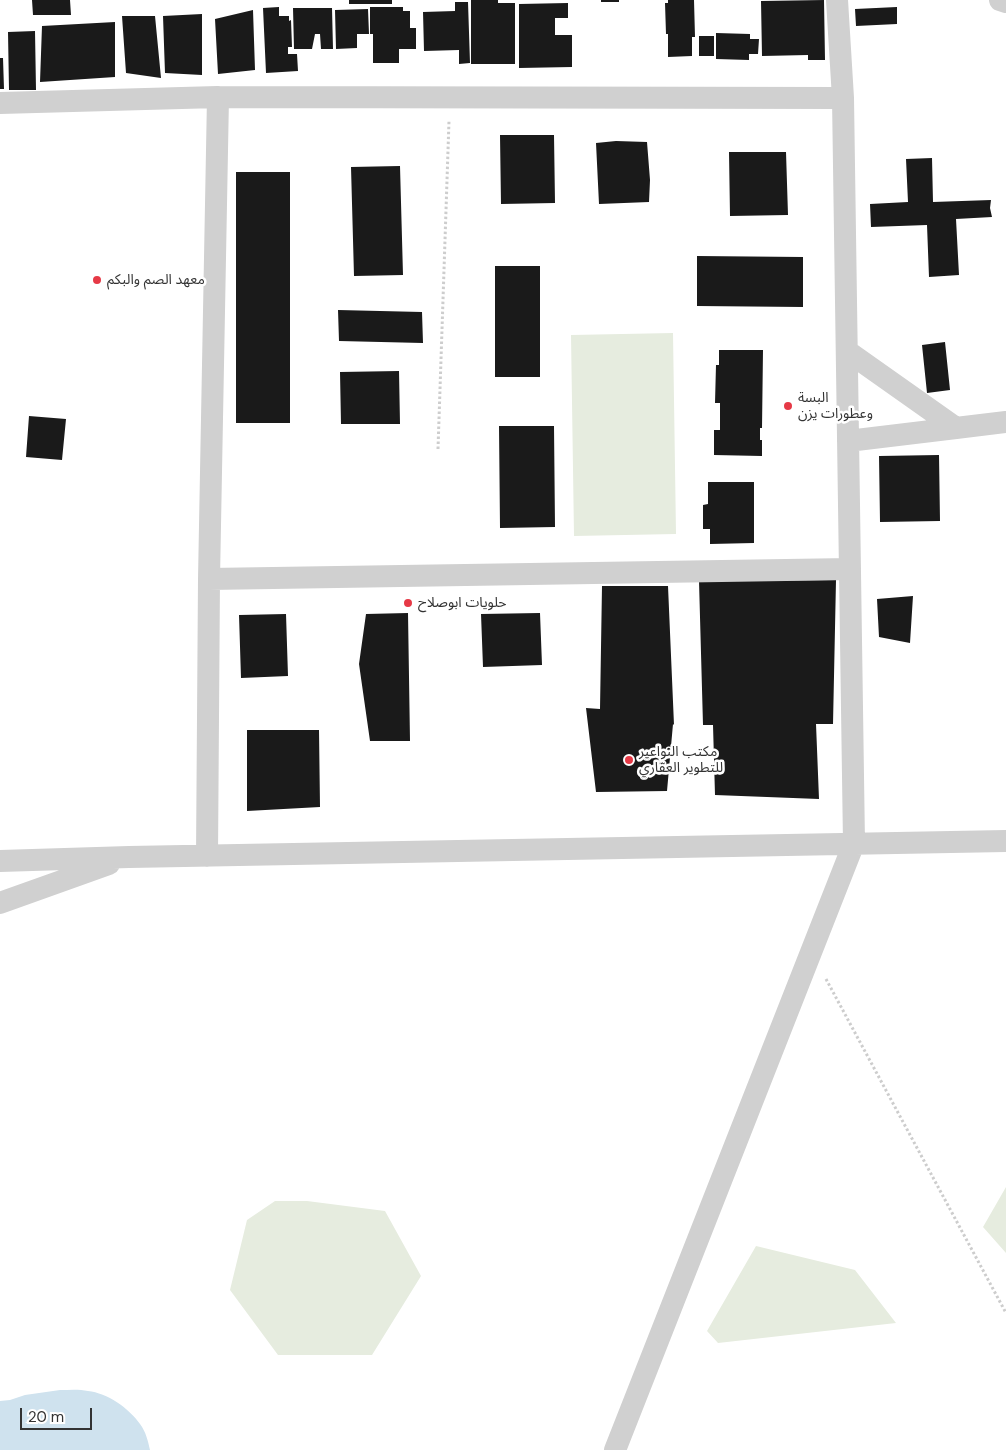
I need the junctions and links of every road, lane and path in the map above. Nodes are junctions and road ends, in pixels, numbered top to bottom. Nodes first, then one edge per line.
1 (837, 0) edge
2 (1000, 0) edge
3 (1006, 2) edge
4 (218, 97) junction
5 (450, 98) junction
6 (843, 98) junction
7 (0, 103) edge
8 (847, 351) junction
9 (1006, 422) edge
10 (956, 428) junction
11 (848, 441) junction
12 (438, 449) dead end
13 (850, 569) junction
14 (209, 579) junction
15 (1006, 841) edge
16 (854, 843) junction
17 (207, 856) junction
18 (129, 857) junction
19 (0, 861) edge
20 (0, 902) edge
21 (825, 977) dead end
22 (1006, 1312) edge
23 (615, 1450) edge

1 - 6 street
2 - 3 street
4 - 5 street
4 - 7 street
4 - 14 street
5 - 6 street
5 - 12 path
6 - 8 street
8 - 10 street
8 - 11 street
9 - 10 street
10 - 11 street
11 - 13 street
13 - 14 street
13 - 16 street
14 - 17 street
15 - 16 street
16 - 17 street
16 - 23 street
17 - 18 street
18 - 19 street
18 - 20 street
21 - 22 path

